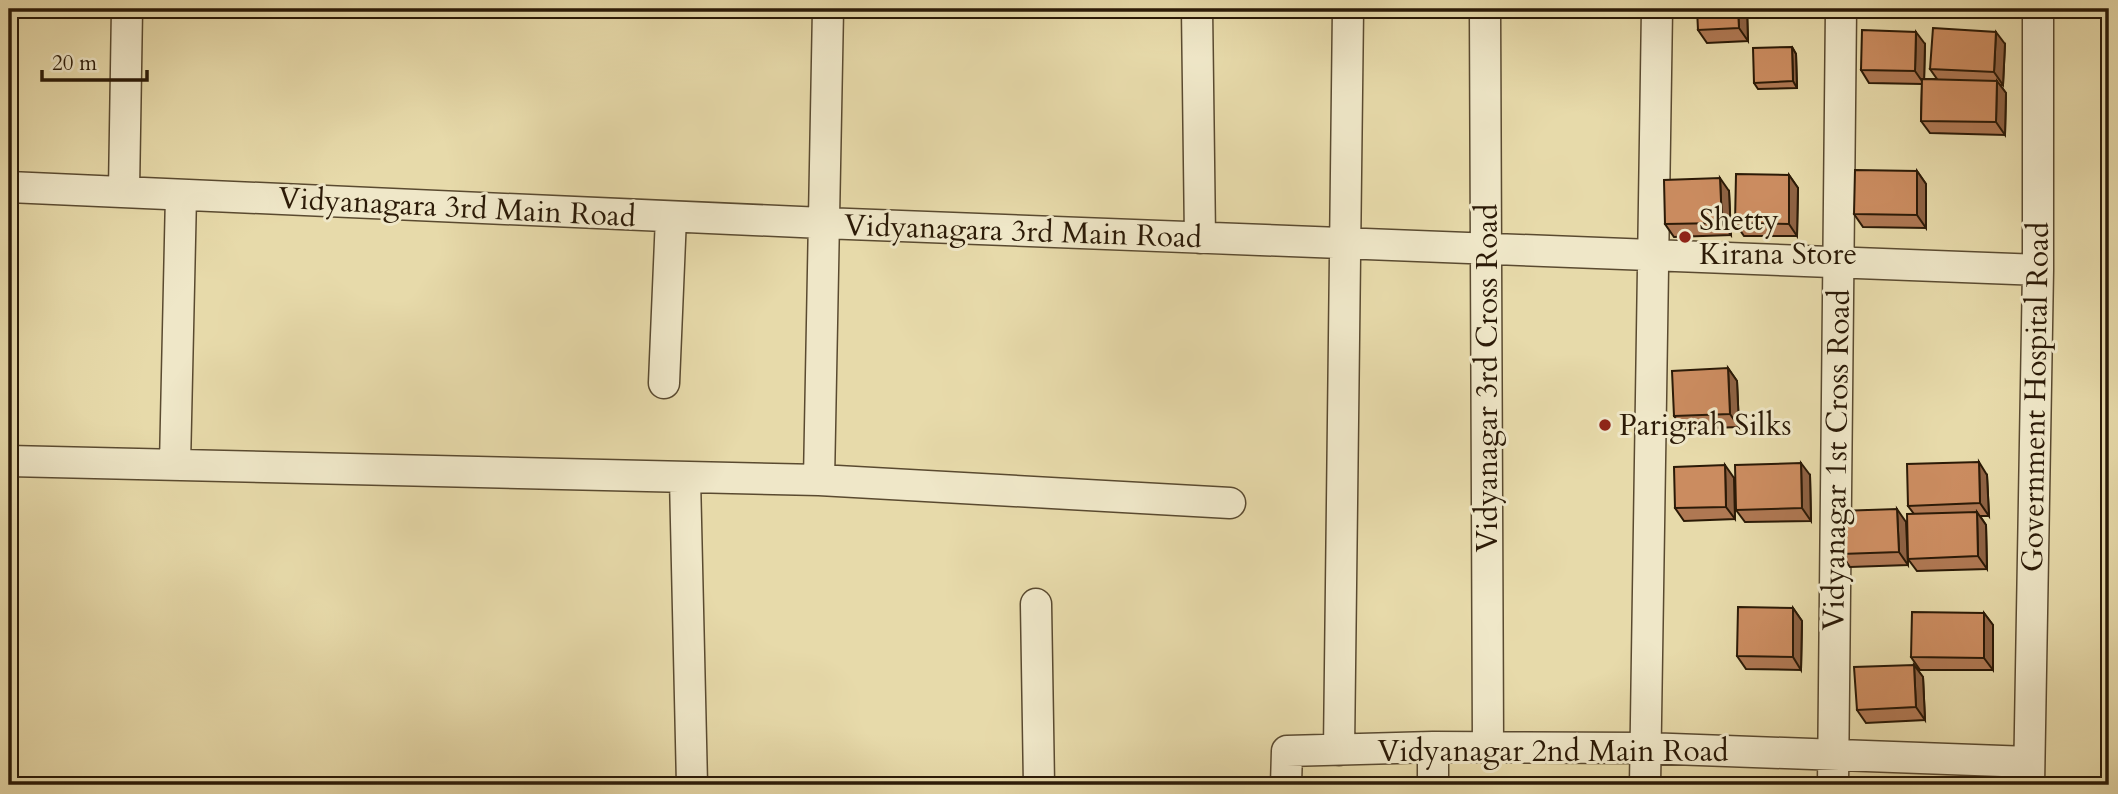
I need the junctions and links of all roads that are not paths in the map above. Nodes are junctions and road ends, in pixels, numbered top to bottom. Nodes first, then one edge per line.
1 (127, 9) edge
2 (828, 9) edge
3 (1197, 9) edge
4 (1348, 9) edge
5 (1485, 9) edge
6 (1657, 9) edge
7 (1840, 9) edge
8 (2038, 9) edge
9 (9, 187) edge
10 (124, 191) junction
11 (181, 195) junction
12 (671, 217) junction
13 (823, 223) junction
14 (1200, 238) junction
15 (1345, 243) junction
16 (1486, 249) junction
17 (1653, 256) junction
18 (1838, 263) junction
19 (2038, 270) junction
20 (664, 383) dead end
21 (9, 461) edge
22 (175, 465) junction
23 (684, 478) junction
24 (819, 480) junction
25 (1230, 503) dead end
26 (1036, 604) dead end
27 (1433, 747) junction
28 (1488, 747) junction
29 (1645, 748) junction
30 (1339, 750) junction
31 (1834, 756) junction
32 (2029, 773) edge
33 (692, 785) edge
34 (1039, 785) edge
35 (1286, 785) edge
36 (1433, 785) edge
37 (1645, 785) edge
38 (1833, 785) edge

1 - 10 street
2 - 13 street
3 - 14 street
4 - 15 street
5 - 16 street, Vidyanagar 3rd Cross Road
6 - 17 street
7 - 18 street, Vidyanagar 1st Cross Road
8 - 19 street, Government Hospital Road
9 - 10 street, Vidyanagara 3rd Main Road
10 - 11 street, Vidyanagara 3rd Main Road
11 - 12 street, Vidyanagara 3rd Main Road
11 - 22 street
12 - 13 street, Vidyanagara 3rd Main Road
12 - 20 street
13 - 14 street, Vidyanagara 3rd Main Road
13 - 24 street
14 - 15 street, Vidyanagara 3rd Main Road
15 - 16 street, Vidyanagara 3rd Main Road
15 - 30 street
16 - 17 street, Vidyanagara 3rd Main Road
16 - 28 street, Vidyanagar 3rd Cross Road
17 - 18 street, Vidyanagara 3rd Main Road
17 - 29 street
18 - 19 street, Vidyanagara 3rd Main Road
18 - 31 street, Vidyanagar 1st Cross Road
19 - 32 street, Government Hospital Road
21 - 22 street
22 - 23 street
23 - 24 street
23 - 33 street
24 - 25 street
26 - 34 street
27 - 28 street, Vidyanagar 2nd Main Road
27 - 30 street, Vidyanagar 2nd Main Road
27 - 36 street
28 - 29 street, Vidyanagar 2nd Main Road
29 - 31 street, Vidyanagar 2nd Main Road
29 - 37 street
30 - 35 street, Vidyanagar 2nd Main Road
31 - 32 street, Vidyanagar 2nd Main Road
31 - 38 street, Vidyanagar 1st Cross Road

